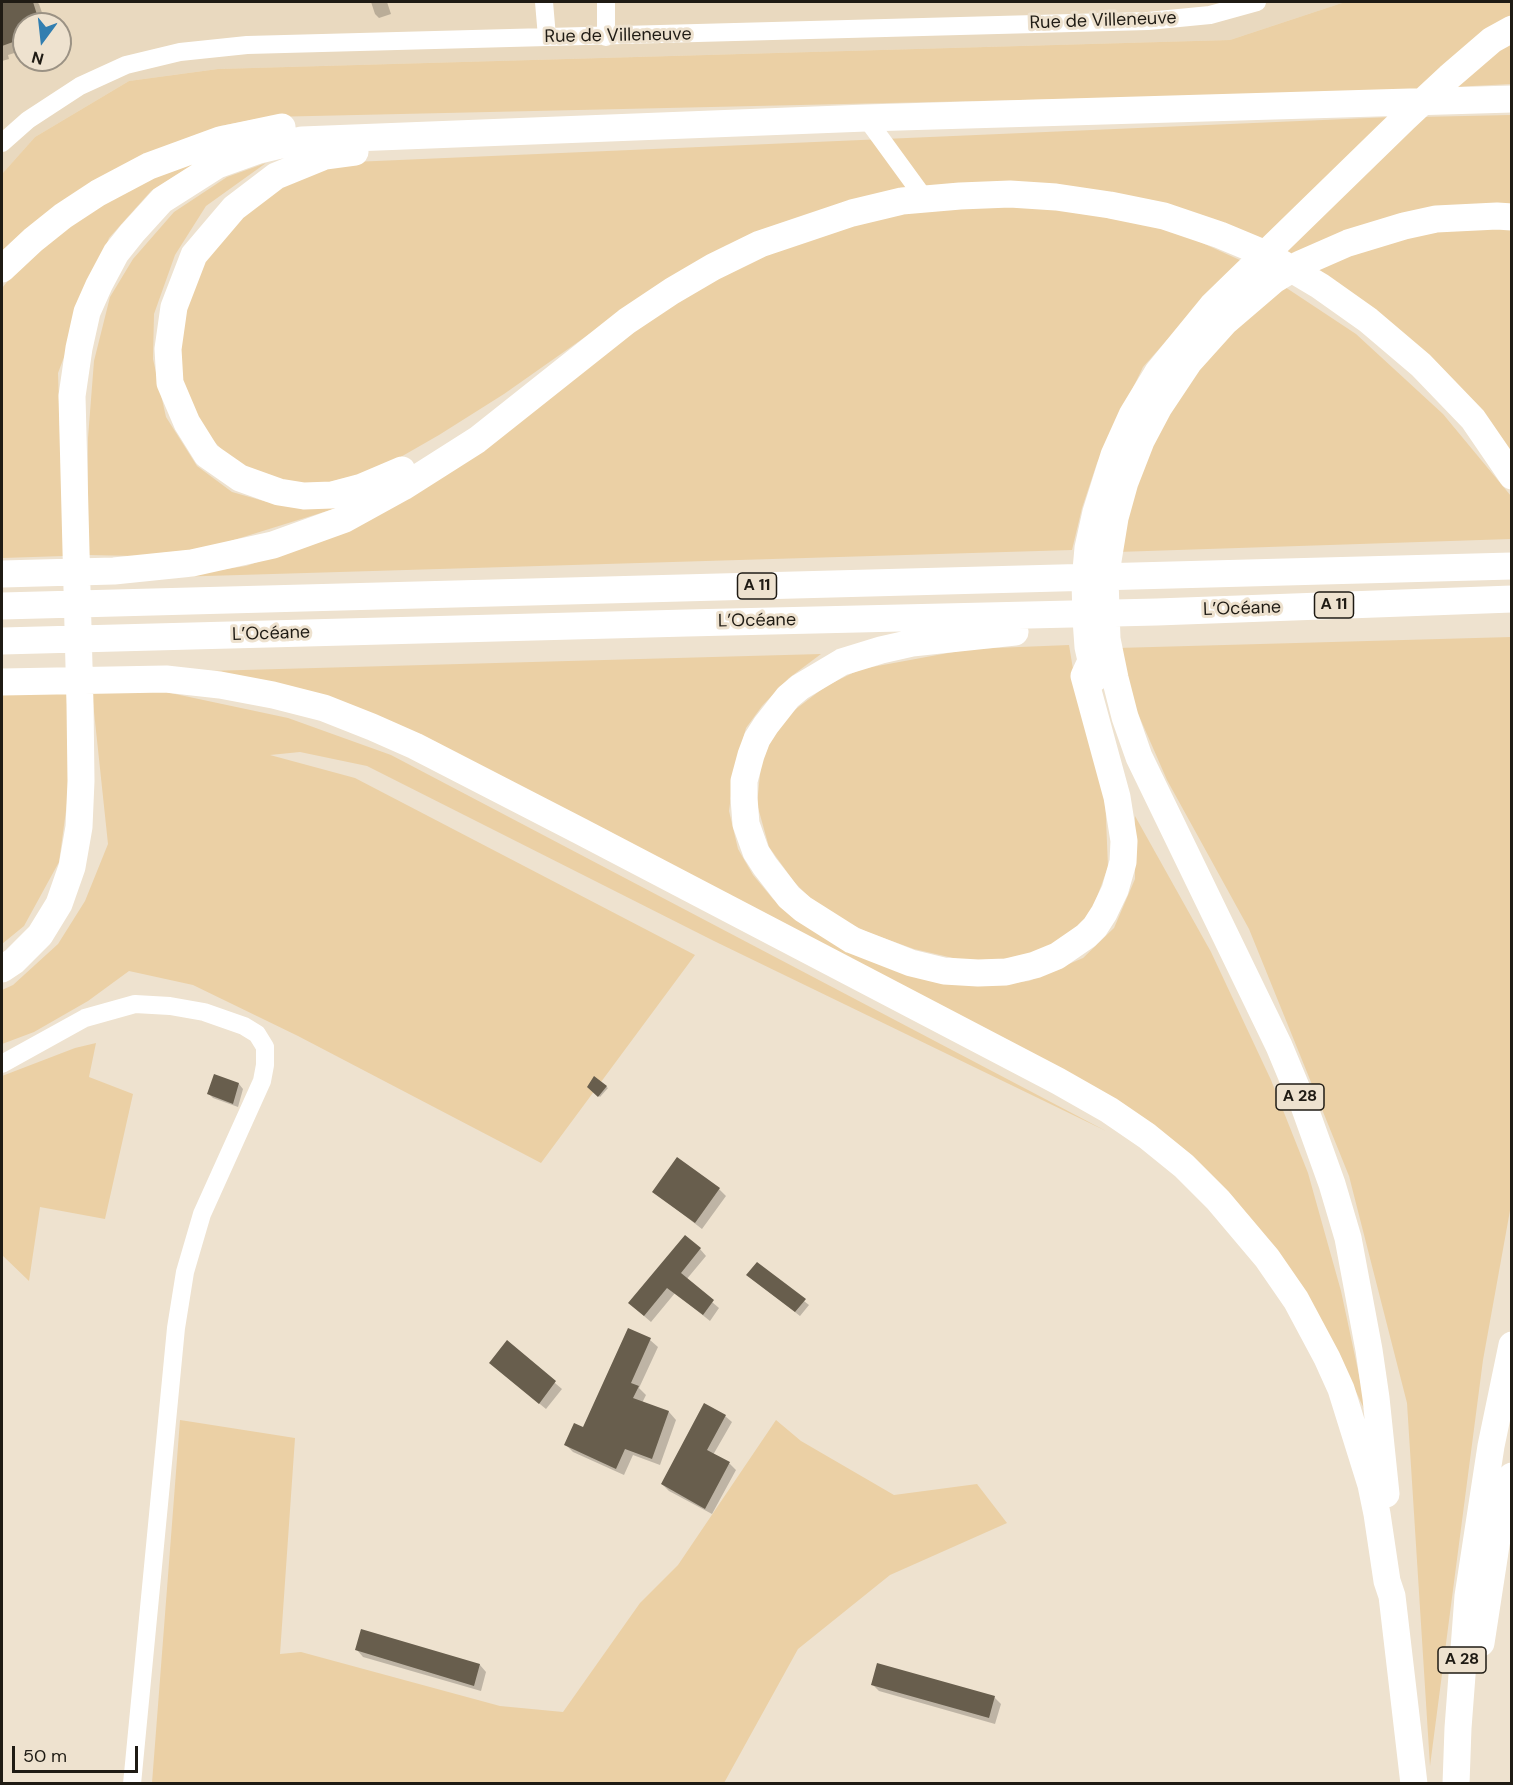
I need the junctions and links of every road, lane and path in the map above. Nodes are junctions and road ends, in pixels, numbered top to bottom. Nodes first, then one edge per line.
1 (544, 2) edge
2 (606, 2) edge
3 (1257, 2) edge
4 (1502, 35) edge
5 (547, 37) junction
6 (606, 37) junction
7 (1512, 99) edge
8 (866, 118) junction
9 (628, 126) junction
10 (2, 143) edge
11 (925, 199) junction
12 (1512, 217) edge
13 (2, 269) edge
14 (1262, 274) junction
15 (502, 419) junction
16 (1512, 476) edge
17 (1512, 566) edge
18 (2, 574) edge
19 (1512, 599) edge
20 (2, 606) edge
21 (1157, 612) junction
22 (2, 641) edge
23 (1096, 674) junction
24 (2, 682) edge
25 (2, 969) edge
26 (2, 1064) edge
27 (1512, 1345) edge
28 (1512, 1476) edge
29 (1392, 1596) junction
30 (132, 1784) edge
31 (1414, 1784) edge
32 (1456, 1784) edge
33 (1463, 1784) edge

1 - 5 street
2 - 6 street
3 - 6 street, Rue de Villeneuve
4 - 14 highway
5 - 6 street, Rue de Villeneuve
5 - 10 street, Rue de Villeneuve
7 - 8 highway
8 - 9 highway
8 - 11 street
9 - 13 highway
9 - 15 highway
9 - 25 highway
11 - 15 highway
11 - 16 highway
12 - 14 highway
14 - 23 highway
15 - 18 highway
17 - 20 highway, L’Océane / A 11
19 - 21 highway, L’Océane / A 11
21 - 22 highway, L’Océane / A 11
21 - 23 highway
23 - 29 highway, A 28
24 - 29 highway
26 - 30 street
27 - 32 highway, A 28
28 - 33 highway
29 - 31 highway, A 28

